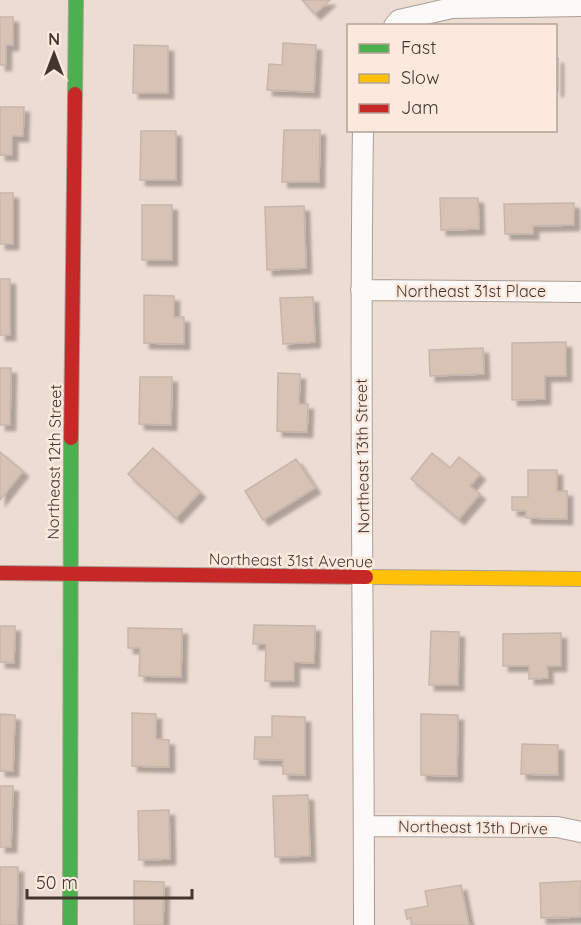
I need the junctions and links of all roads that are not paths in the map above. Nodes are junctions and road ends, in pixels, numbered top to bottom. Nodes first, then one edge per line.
1 (76, 0) edge
2 (581, 6) edge
3 (396, 24) edge
4 (363, 132) edge
5 (361, 290) junction
6 (581, 292) edge
7 (0, 573) edge
8 (69, 573) junction
9 (363, 578) junction
10 (581, 579) edge
11 (364, 826) junction
12 (581, 832) edge
13 (70, 925) edge
14 (364, 925) edge

1 - 8 street, Northeast 12th Street
2 - 3 street
4 - 5 street, Northeast 13th Street
5 - 6 street, Northeast 31st Place
5 - 9 street, Northeast 13th Street
7 - 8 street, Northeast 31st Avenue
8 - 9 street, Northeast 31st Avenue
8 - 13 street, Northeast 12th Street
9 - 10 street, Northeast 31st Avenue
9 - 11 street, Northeast 13th Street
11 - 12 street, Northeast 13th Drive
11 - 14 street, Northeast 13th Street

